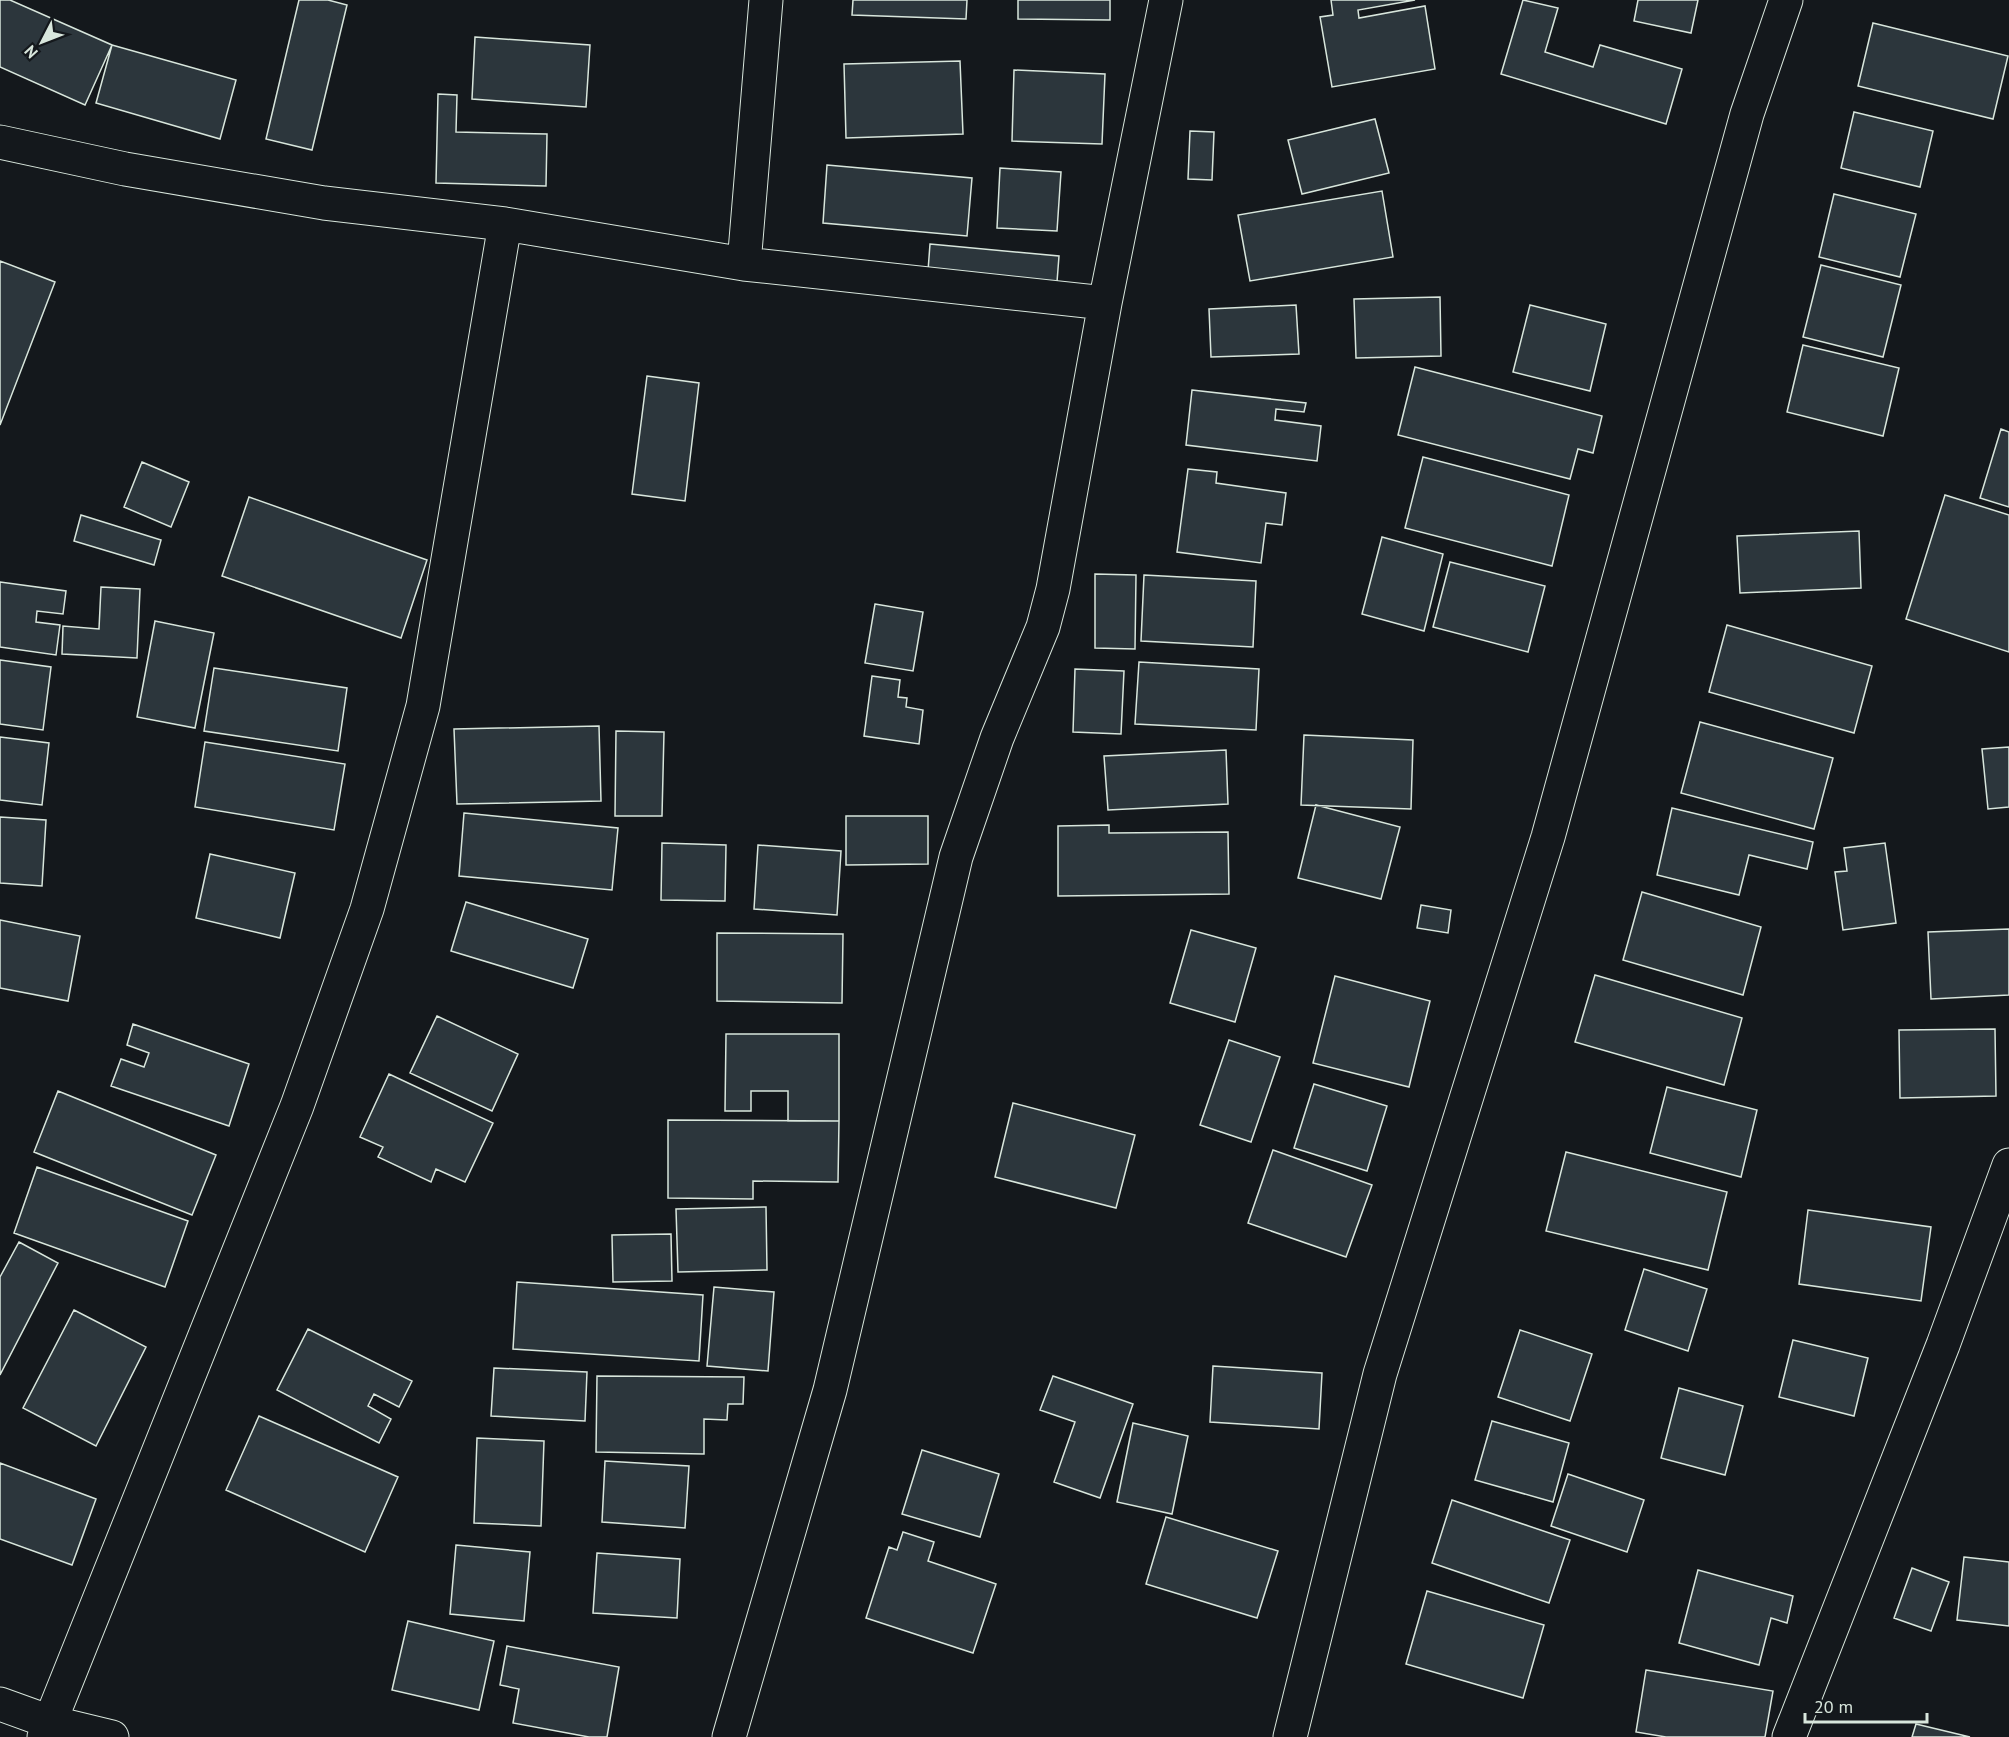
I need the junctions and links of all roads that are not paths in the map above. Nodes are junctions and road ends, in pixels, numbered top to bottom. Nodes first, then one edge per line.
1 (766, 0) edge
2 (1166, 0) edge
3 (1786, 0) edge
4 (0, 142) edge
5 (504, 225) junction
6 (744, 264) junction
7 (1105, 303) junction
8 (2009, 1165) edge
9 (0, 1704) edge
10 (47, 1730) edge
11 (112, 1737) edge
12 (729, 1737) edge
13 (1290, 1737) edge
14 (1789, 1737) edge

1 - 6 street
2 - 7 street
3 - 13 street
4 - 5 street
5 - 6 street
5 - 10 street
6 - 7 street
7 - 12 street
8 - 14 street
9 - 10 street
10 - 11 street

